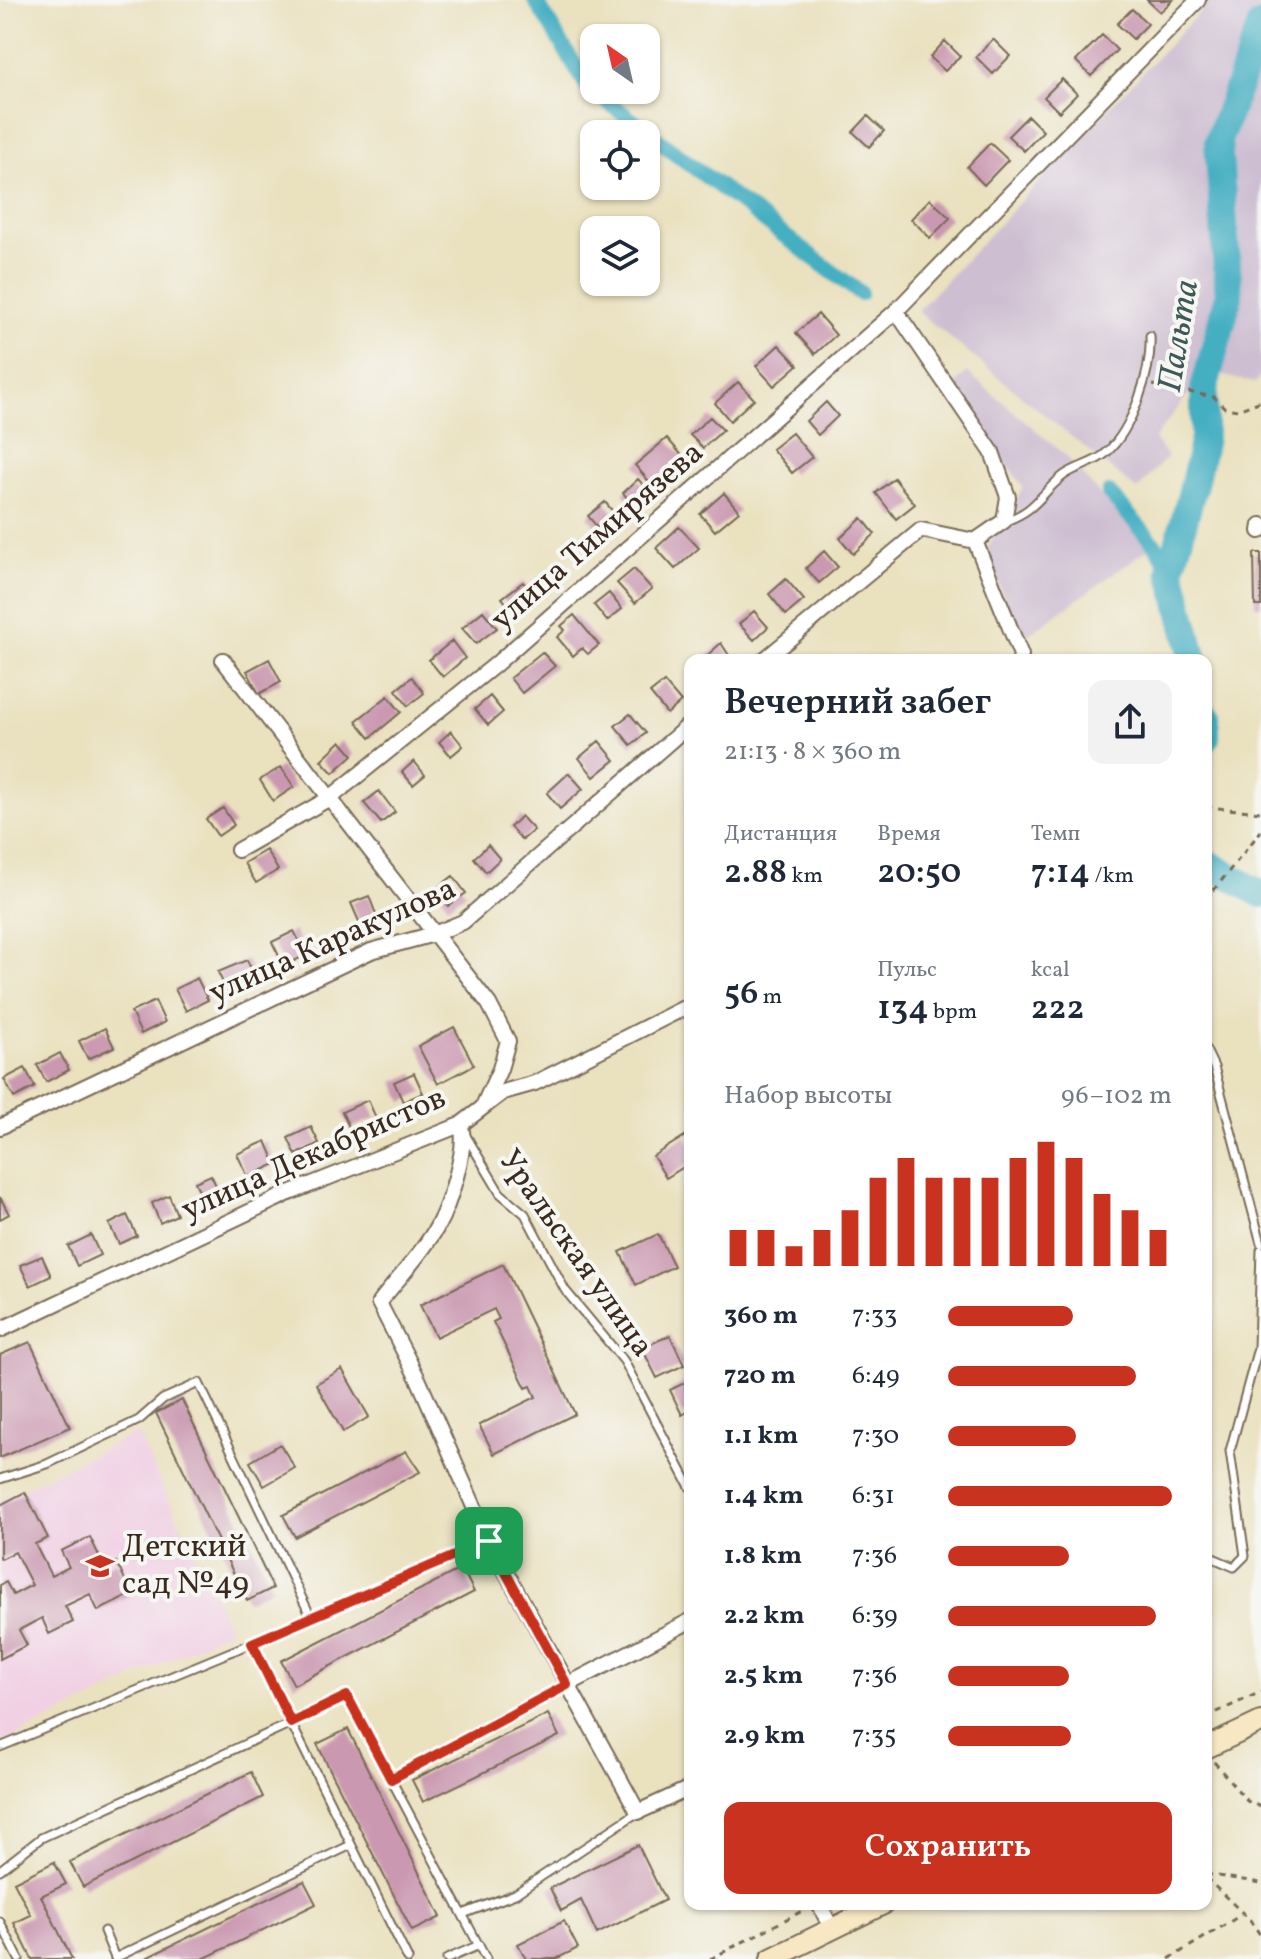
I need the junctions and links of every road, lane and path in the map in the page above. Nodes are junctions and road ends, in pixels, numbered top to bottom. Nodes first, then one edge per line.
1 (1198, 0) edge
2 (896, 311) junction
3 (1150, 336) dead end
4 (1162, 387) dead end
5 (1261, 401) edge
6 (1004, 521) junction
7 (1261, 525) edge
8 (1260, 531) edge
9 (975, 541) junction
10 (771, 654) edge
11 (1021, 654) edge
12 (223, 660) dead end
13 (684, 729) edge
14 (330, 798) junction
15 (1212, 808) edge
16 (1261, 812) edge
17 (1261, 831) edge
18 (238, 850) dead end
19 (1212, 893) edge
20 (434, 934) junction
21 (684, 1008) edge
22 (1212, 1063) edge
23 (482, 1107) junction
24 (0, 1127) edge
25 (463, 1129) junction
26 (1261, 1243) edge
27 (1261, 1250) edge
28 (0, 1330) edge
29 (684, 1476) edge
30 (0, 1479) edge
31 (489, 1541) junction
32 (1212, 1558) edge
33 (311, 1617) junction
34 (684, 1624) edge
35 (252, 1643) junction
36 (567, 1685) junction
37 (1261, 1692) edge
38 (1212, 1714) edge
39 (1261, 1722) edge
40 (291, 1723) junction
41 (0, 1747) edge
42 (1212, 1748) edge
43 (1212, 1758) edge
44 (391, 1779) junction
45 (684, 1791) edge
46 (1261, 1807) edge
47 (638, 1812) junction
48 (351, 1845) junction
49 (0, 1870) edge
50 (1212, 1877) edge
51 (1212, 1883) edge
52 (1261, 1883) edge
53 (806, 1910) edge
54 (821, 1910) edge
55 (871, 1910) edge
56 (463, 1914) junction
57 (1241, 1915) junction
58 (0, 1922) edge
59 (832, 1929) junction
60 (104, 1931) dead end
61 (1261, 1936) edge
62 (479, 1945) junction
63 (791, 1954) edge
64 (19, 1959) edge
65 (408, 1959) edge
66 (447, 1959) edge
67 (486, 1959) edge
68 (710, 1959) edge
69 (771, 1959) edge
70 (1169, 1959) edge

1 - 2 street, улица Тимирязева
2 - 6 street
2 - 14 street, улица Тимирязева
3 - 6 lane
4 - 5 path
6 - 9 street
7 - 8 street
9 - 10 street
9 - 11 street
12 - 14 street
13 - 20 street, улица Каракулова
14 - 18 street, улица Тимирязева
14 - 20 street
15 - 16 path
17 - 19 path
20 - 23 street
20 - 24 street, улица Каракулова
21 - 23 street, улица Декабристов
22 - 26 lane
23 - 25 street, улица Декабристов
25 - 28 street, улица Декабристов
25 - 29 lane, Уральская улица
25 - 31 street
27 - 32 lane
30 - 33 lane
31 - 33 lane
31 - 36 street
33 - 35 lane
34 - 36 street
35 - 40 lane
35 - 41 lane
36 - 44 lane
36 - 47 street
37 - 38 path
39 - 42 main road
40 - 44 lane
40 - 48 lane
40 - 49 lane
43 - 46 path
44 - 56 lane
45 - 47 street
47 - 56 lane
48 - 60 lane
48 - 65 lane
50 - 52 path
51 - 57 path
53 - 68 path
54 - 59 street
55 - 59 main road
56 - 62 lane
57 - 61 path
57 - 70 path
58 - 64 lane
59 - 63 main road
62 - 66 lane
62 - 67 lane
63 - 69 main road

